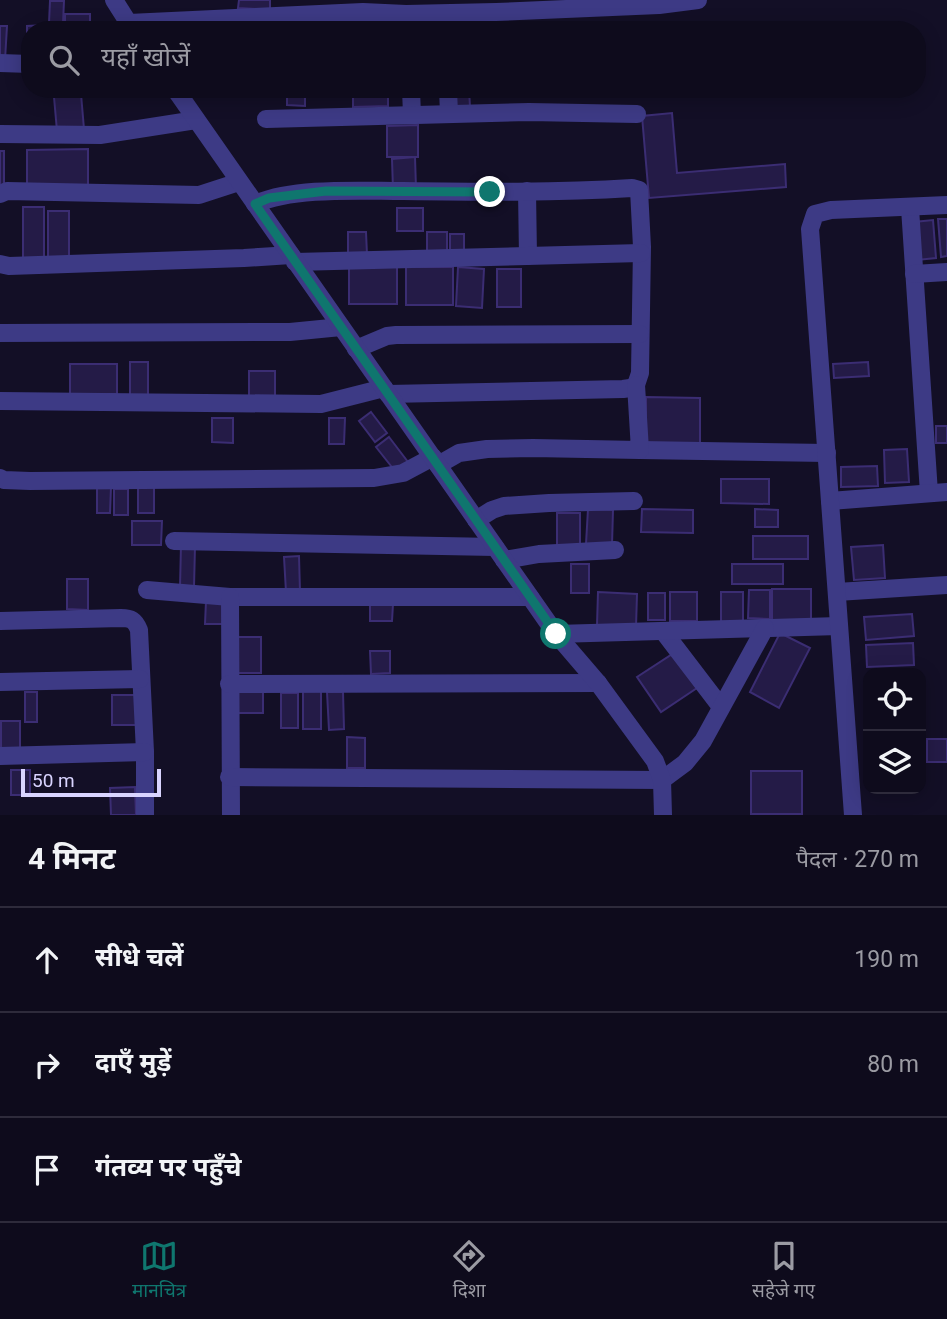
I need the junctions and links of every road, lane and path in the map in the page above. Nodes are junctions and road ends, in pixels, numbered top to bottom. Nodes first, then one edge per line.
1 (114, 0) edge
2 (698, 0) edge
3 (658, 2) edge
4 (363, 6) edge
5 (496, 6) edge
6 (127, 21) edge
7 (197, 21) edge
8 (404, 21) edge
9 (447, 21) edge
10 (0, 63) edge
11 (21, 64) edge
12 (181, 98) edge
13 (411, 98) edge
14 (448, 98) edge
15 (449, 114) junction
16 (637, 114) dead end
17 (412, 115) junction
18 (266, 119) dead end
19 (196, 120) junction
20 (0, 134) edge
21 (239, 182) junction
22 (527, 191) junction
23 (0, 194) edge
24 (255, 204) junction
25 (947, 205) edge
26 (910, 208) junction
27 (641, 253) junction
28 (528, 256) junction
29 (293, 258) junction
30 (0, 264) edge
31 (947, 272) edge
32 (914, 274) junction
33 (341, 327) junction
34 (0, 333) edge
35 (640, 334) junction
36 (356, 348) junction
37 (636, 385) junction
38 (386, 391) junction
39 (0, 401) edge
40 (640, 450) junction
41 (827, 453) junction
42 (435, 461) junction
43 (0, 478) edge
44 (938, 492) edge
45 (634, 500) dead end
46 (830, 501) junction
47 (476, 520) junction
48 (174, 541) dead end
49 (615, 550) dead end
50 (500, 553) junction
51 (947, 585) edge
52 (147, 590) dead end
53 (837, 592) junction
54 (230, 597) junction
55 (530, 597) junction
56 (0, 621) edge
57 (839, 626) junction
58 (765, 628) junction
59 (663, 631) junction
60 (556, 634) junction
61 (140, 679) junction
62 (0, 682) edge
63 (598, 683) junction
64 (229, 684) junction
65 (721, 707) junction
66 (145, 752) junction
67 (0, 756) edge
68 (229, 777) junction
69 (662, 780) junction
70 (145, 815) edge
71 (231, 815) edge
72 (663, 815) edge
73 (853, 815) edge

1 - 6 street
2 - 3 street
3 - 5 street
4 - 7 street
4 - 8 street
5 - 9 street
10 - 11 street
12 - 19 street
13 - 17 street
14 - 15 street
15 - 16 street
15 - 17 street
17 - 18 street
19 - 20 street
19 - 21 street
21 - 23 street
21 - 24 street
22 - 24 street
22 - 27 street
22 - 28 street
24 - 29 street
25 - 26 street
26 - 32 street
26 - 41 street
27 - 28 street
27 - 35 street
28 - 29 street
29 - 30 street
29 - 33 street
31 - 32 street
32 - 44 street
33 - 34 street
33 - 36 street
35 - 36 street
35 - 37 street
36 - 38 street
37 - 38 street
37 - 40 street
38 - 39 street
38 - 42 street
40 - 41 street
40 - 42 street
41 - 46 street
42 - 43 street
42 - 47 street
44 - 46 street
45 - 47 street
46 - 53 street
47 - 50 street
48 - 50 street
49 - 50 street
50 - 55 street
51 - 53 street
52 - 54 street
53 - 57 street
54 - 55 street
54 - 64 street
55 - 60 street
56 - 61 street
57 - 58 street
57 - 73 street
58 - 59 street
58 - 65 street
59 - 60 street
59 - 65 street
60 - 63 street
61 - 62 street
61 - 66 street
63 - 64 street
63 - 69 street
64 - 68 street
65 - 69 street
66 - 67 street
66 - 70 street
68 - 69 street
68 - 71 street
69 - 72 street

